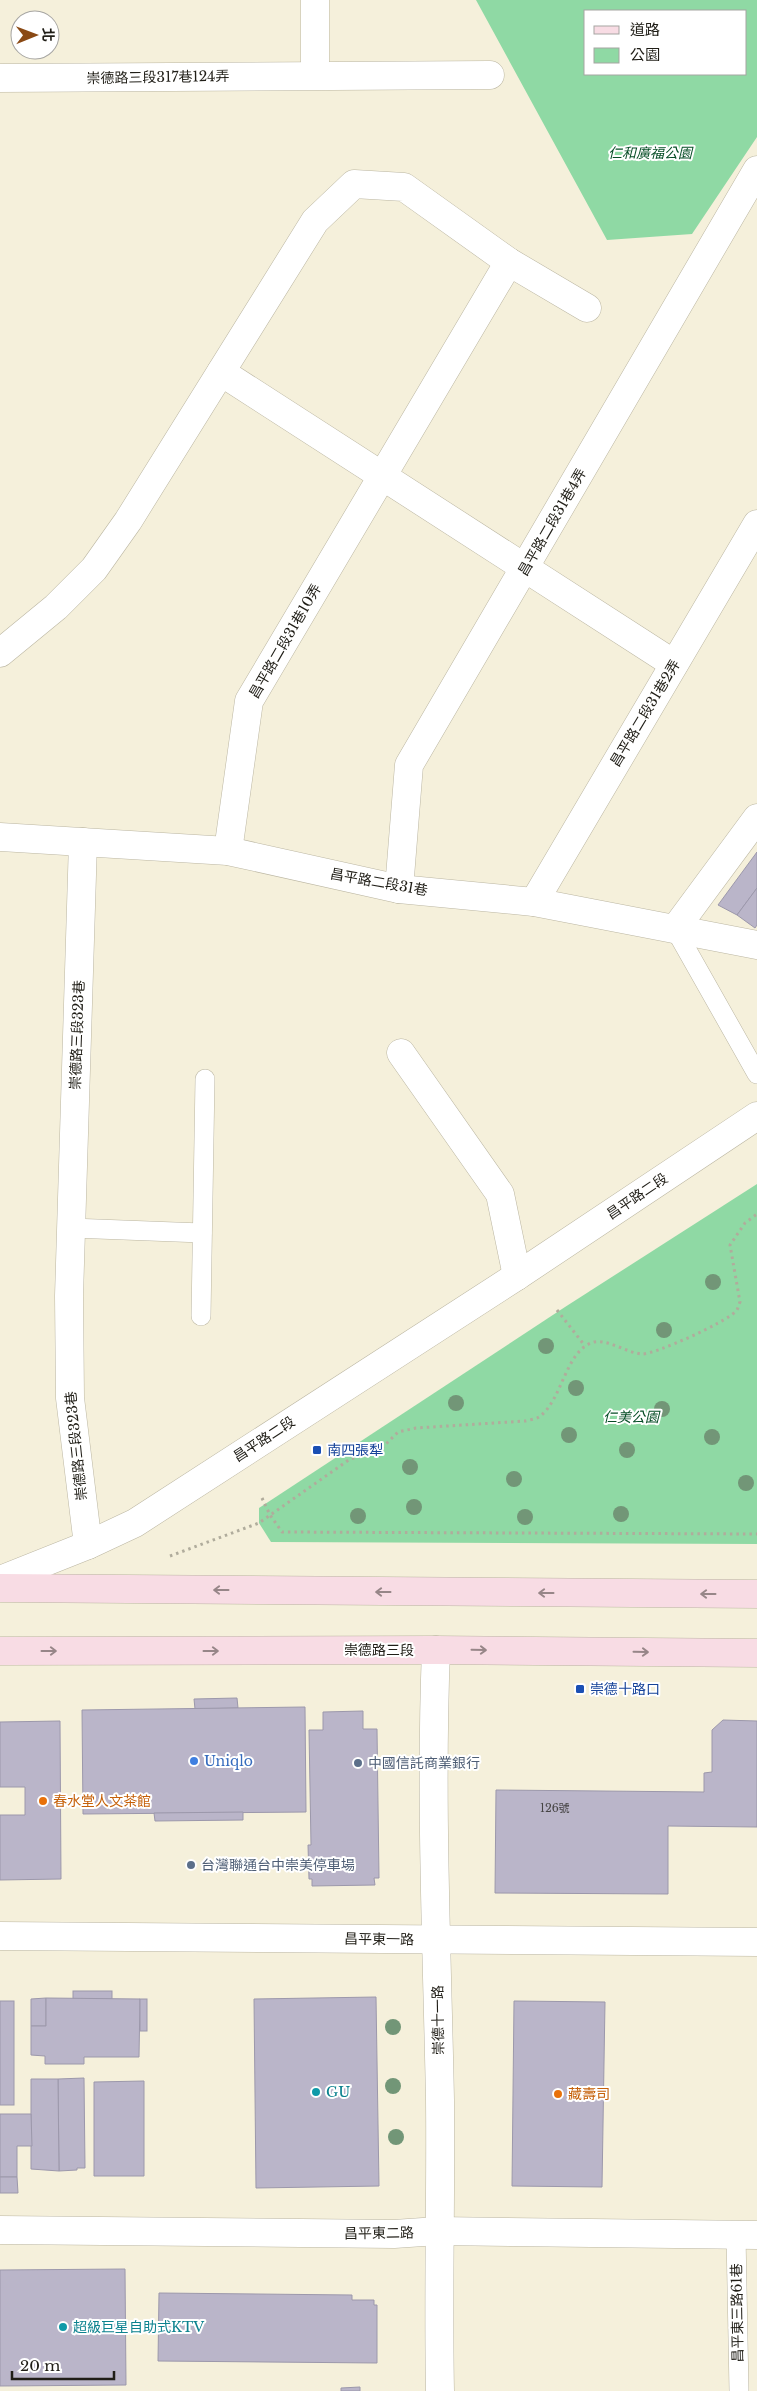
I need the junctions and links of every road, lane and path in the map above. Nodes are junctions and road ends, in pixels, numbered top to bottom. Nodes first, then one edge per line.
1 (314, 0) edge
2 (315, 75) junction
3 (490, 75) dead end
4 (0, 78) edge
5 (757, 170) edge
6 (509, 262) junction
7 (588, 308) dead end
8 (221, 372) junction
9 (382, 476) junction
10 (757, 524) edge
11 (526, 567) junction
12 (0, 653) edge
13 (674, 664) junction
14 (757, 818) edge
15 (0, 837) edge
16 (82, 842) junction
17 (228, 851) junction
18 (399, 889) junction
19 (534, 902) junction
20 (675, 929) junction
21 (757, 945) edge
22 (402, 1053) dead end
23 (757, 1074) edge
24 (205, 1079) dead end
25 (757, 1116) edge
26 (757, 1214) edge
27 (71, 1228) junction
28 (202, 1232) junction
29 (517, 1276) junction
30 (557, 1310) dead end
31 (201, 1316) dead end
32 (585, 1346) junction
33 (262, 1498) dead end
34 (270, 1515) junction
35 (757, 1534) edge
36 (88, 1544) junction
37 (164, 1558) dead end
38 (0, 1580) edge
39 (0, 1588) edge
40 (757, 1594) edge
41 (436, 1650) junction
42 (0, 1651) edge
43 (757, 1654) edge
44 (0, 1936) edge
45 (436, 1940) junction
46 (757, 1942) edge
47 (0, 2230) edge
48 (438, 2231) junction
49 (747, 2235) edge
50 (440, 2391) edge
51 (739, 2391) edge

1 - 2 street
2 - 3 street, 崇德路三段317巷124弄
2 - 4 street, 崇德路三段317巷124弄
5 - 11 street, 昌平路二段31巷4弄
6 - 7 street
6 - 8 street
6 - 9 street, 昌平路二段31巷10弄
8 - 9 street
8 - 12 street
9 - 11 street
9 - 17 street, 昌平路二段31巷10弄
10 - 13 street, 昌平路二段31巷2弄
11 - 13 street
11 - 18 street, 昌平路二段31巷4弄
13 - 19 street, 昌平路二段31巷2弄
14 - 20 street
15 - 16 street, 昌平路二段31巷
16 - 17 street, 昌平路二段31巷
16 - 27 street, 崇德路三段323巷
17 - 18 street, 昌平路二段31巷
18 - 19 street, 昌平路二段31巷
19 - 20 street, 昌平路二段31巷
20 - 21 street, 昌平路二段31巷
20 - 23 lane
22 - 29 street
24 - 28 lane
25 - 29 street, 昌平路二段
26 - 32 path
27 - 28 lane
27 - 36 street, 崇德路三段323巷
28 - 31 lane
29 - 36 street, 昌平路二段
30 - 32 path
32 - 34 path
33 - 34 path
34 - 35 path
34 - 37 path
36 - 38 street, 昌平路二段
40 -> 39 main road
42 -> 41 main road, 崇德路三段
41 -> 43 main road, 崇德路三段
41 - 45 street, 崇德十一路
44 - 45 street, 昌平東一路
45 - 46 street, 昌平東一路
45 - 48 street, 崇德十一路
47 - 48 street, 昌平東二路
48 - 49 street, 昌平東二路
48 - 50 street, 崇德十一路
49 - 51 lane, 昌平東三路61巷

